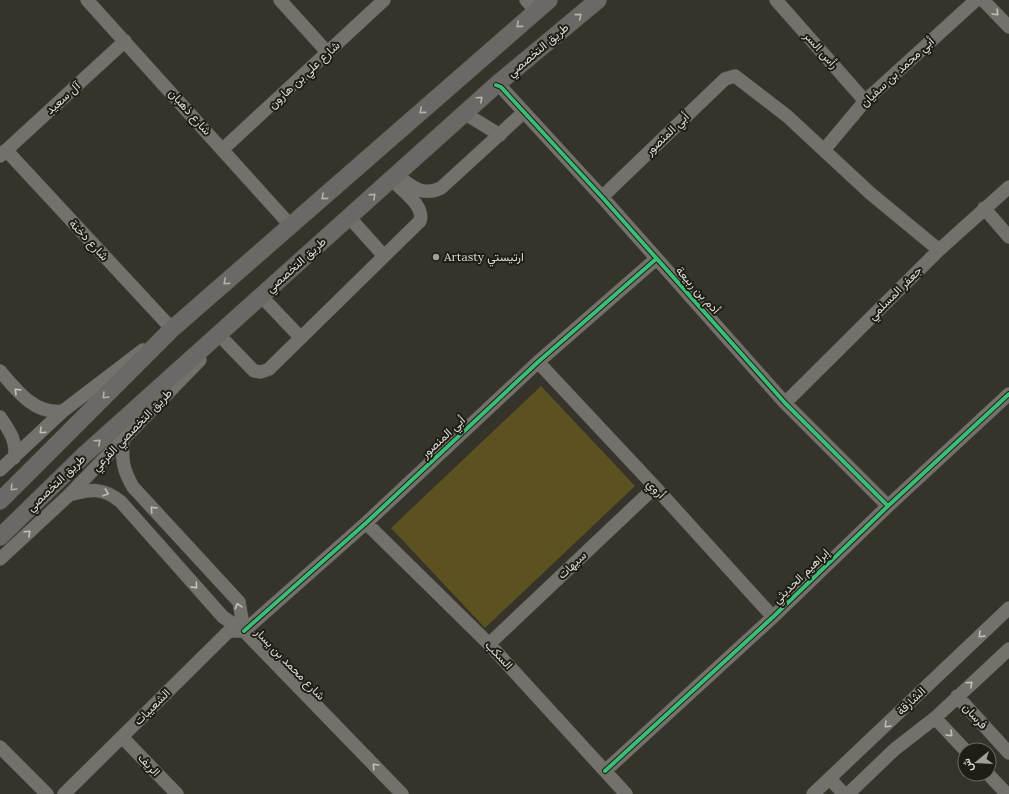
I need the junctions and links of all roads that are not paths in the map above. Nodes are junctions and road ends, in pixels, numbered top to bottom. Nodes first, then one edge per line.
1 (87, 0) edge
2 (280, 0) edge
3 (384, 0) edge
4 (549, 0) edge
5 (598, 0) edge
6 (776, 0) edge
7 (976, 0) edge
8 (983, 0) edge
9 (531, 5) edge
10 (1009, 27) edge
11 (125, 41) junction
12 (328, 53) junction
13 (496, 85) junction
14 (865, 100) junction
15 (524, 112) junction
16 (464, 114) junction
17 (500, 136) junction
18 (223, 149) junction
19 (824, 150) junction
20 (3, 153) edge
21 (393, 177) junction
22 (1009, 187) edge
23 (602, 197) junction
24 (984, 208) junction
25 (349, 217) junction
26 (291, 226) junction
27 (1009, 236) edge
28 (939, 250) junction
29 (384, 256) junction
30 (656, 259) junction
31 (261, 296) junction
32 (172, 329) junction
33 (222, 338) junction
34 (301, 338) junction
35 (538, 362) junction
36 (0, 371) edge
37 (0, 382) edge
38 (0, 389) edge
39 (1009, 394) edge
40 (785, 403) junction
41 (63, 411) junction
42 (0, 417) edge
43 (123, 439) junction
44 (14, 458) junction
45 (0, 470) edge
46 (655, 487) junction
47 (68, 496) junction
48 (0, 501) edge
49 (888, 506) junction
50 (366, 523) junction
51 (0, 537) edge
52 (0, 559) edge
53 (1009, 608) edge
54 (773, 617) junction
55 (244, 631) junction
56 (489, 644) junction
57 (1009, 648) edge
58 (957, 696) junction
59 (935, 718) junction
60 (122, 737) junction
61 (958, 742) edge
62 (2, 753) edge
63 (1009, 753) edge
64 (605, 771) junction
65 (830, 779) junction
66 (996, 782) edge
67 (47, 794) edge
68 (64, 794) edge
69 (177, 794) edge
70 (402, 794) edge
71 (626, 794) edge
72 (813, 794) edge
73 (844, 794) edge
74 (848, 794) edge
75 (1007, 794) edge

1 - 11 street, شارع ذهبان
2 - 12 street
3 - 12 street, شارع علي بن هارون
4 - 9 main road
13 -> 5 main road, طريق التخصصي
6 - 14 street, رأس السر
7 - 14 street, أبي محمد بن سفيان
8 -> 10 street
9 -> 26 main road
11 - 18 street, شارع ذهبان
11 - 20 street, آل سعيد
12 - 18 street, شارع علي بن هارون
13 - 15 street, أدم بن ربيعة
16 -> 13 main road, طريق التخصصي
14 - 19 street, أبي محمد بن سفيان
15 - 17 street
15 - 23 street, أدم بن ربيعة
16 - 17 street
16 - 21 main road, طريق التخصصي
17 - 21 street
18 - 26 street, شارع ذهبان
19 - 23 street, أبي المنصور
19 - 28 street
20 - 32 street, شارع دخنة
25 -> 21 main road, طريق التخصصي
21 - 29 street
22 - 24 street, جعفر المسلمي
23 - 30 street, أدم بن ربيعة
24 - 27 street
24 - 28 street, جعفر المسلمي
25 - 29 street
25 - 31 main road, طريق التخصصي
26 -> 32 main road
28 - 40 street, جعفر المسلمي
29 - 34 street
30 - 35 street, أبي المنصور
30 - 40 street, أدم بن ربيعة
31 - 33 street, طريق التخصصي الفرعي
31 - 34 street
51 -> 31 main road, طريق التخصصي
32 - 41 street
32 -> 48 main road
33 - 34 street
33 - 43 street, طريق التخصصي الفرعي
35 - 46 street, أروي
35 - 50 street, أبي المنصور
41 -> 36 street
37 - 38 street
39 - 49 street, إبراهيم الحديثي
40 - 49 street, أدم بن ربيعة
41 -> 44 street
42 - 44 street
43 - 47 street, طريق التخصصي الفرعي
55 -> 43 street, شارع محمد بن يسار
44 - 45 street
46 - 54 street, أروي
46 - 56 street, سيهات
52 -> 47 street, طريق التخصصي الفرعي
47 -> 55 street, شارع محمد بن يسار
49 - 54 street, إبراهيم الحديثي
50 - 55 street, أبي المنصور
50 - 56 street, السكب
53 -> 65 street, الشارقة
54 - 64 street, إبراهيم الحديثي
55 - 60 street, الشعيبات
70 -> 55 street, شارع محمد بن يسار
56 - 64 street, السكب
58 -> 57 street
58 - 59 street
58 - 63 street, فرسان
59 -> 61 street
59 - 74 street
60 - 68 street, الشعيبات
60 - 69 street, الريف
62 - 67 street
64 - 71 street, السكب
65 - 72 street, الشارقة
65 - 73 street
66 - 75 street

